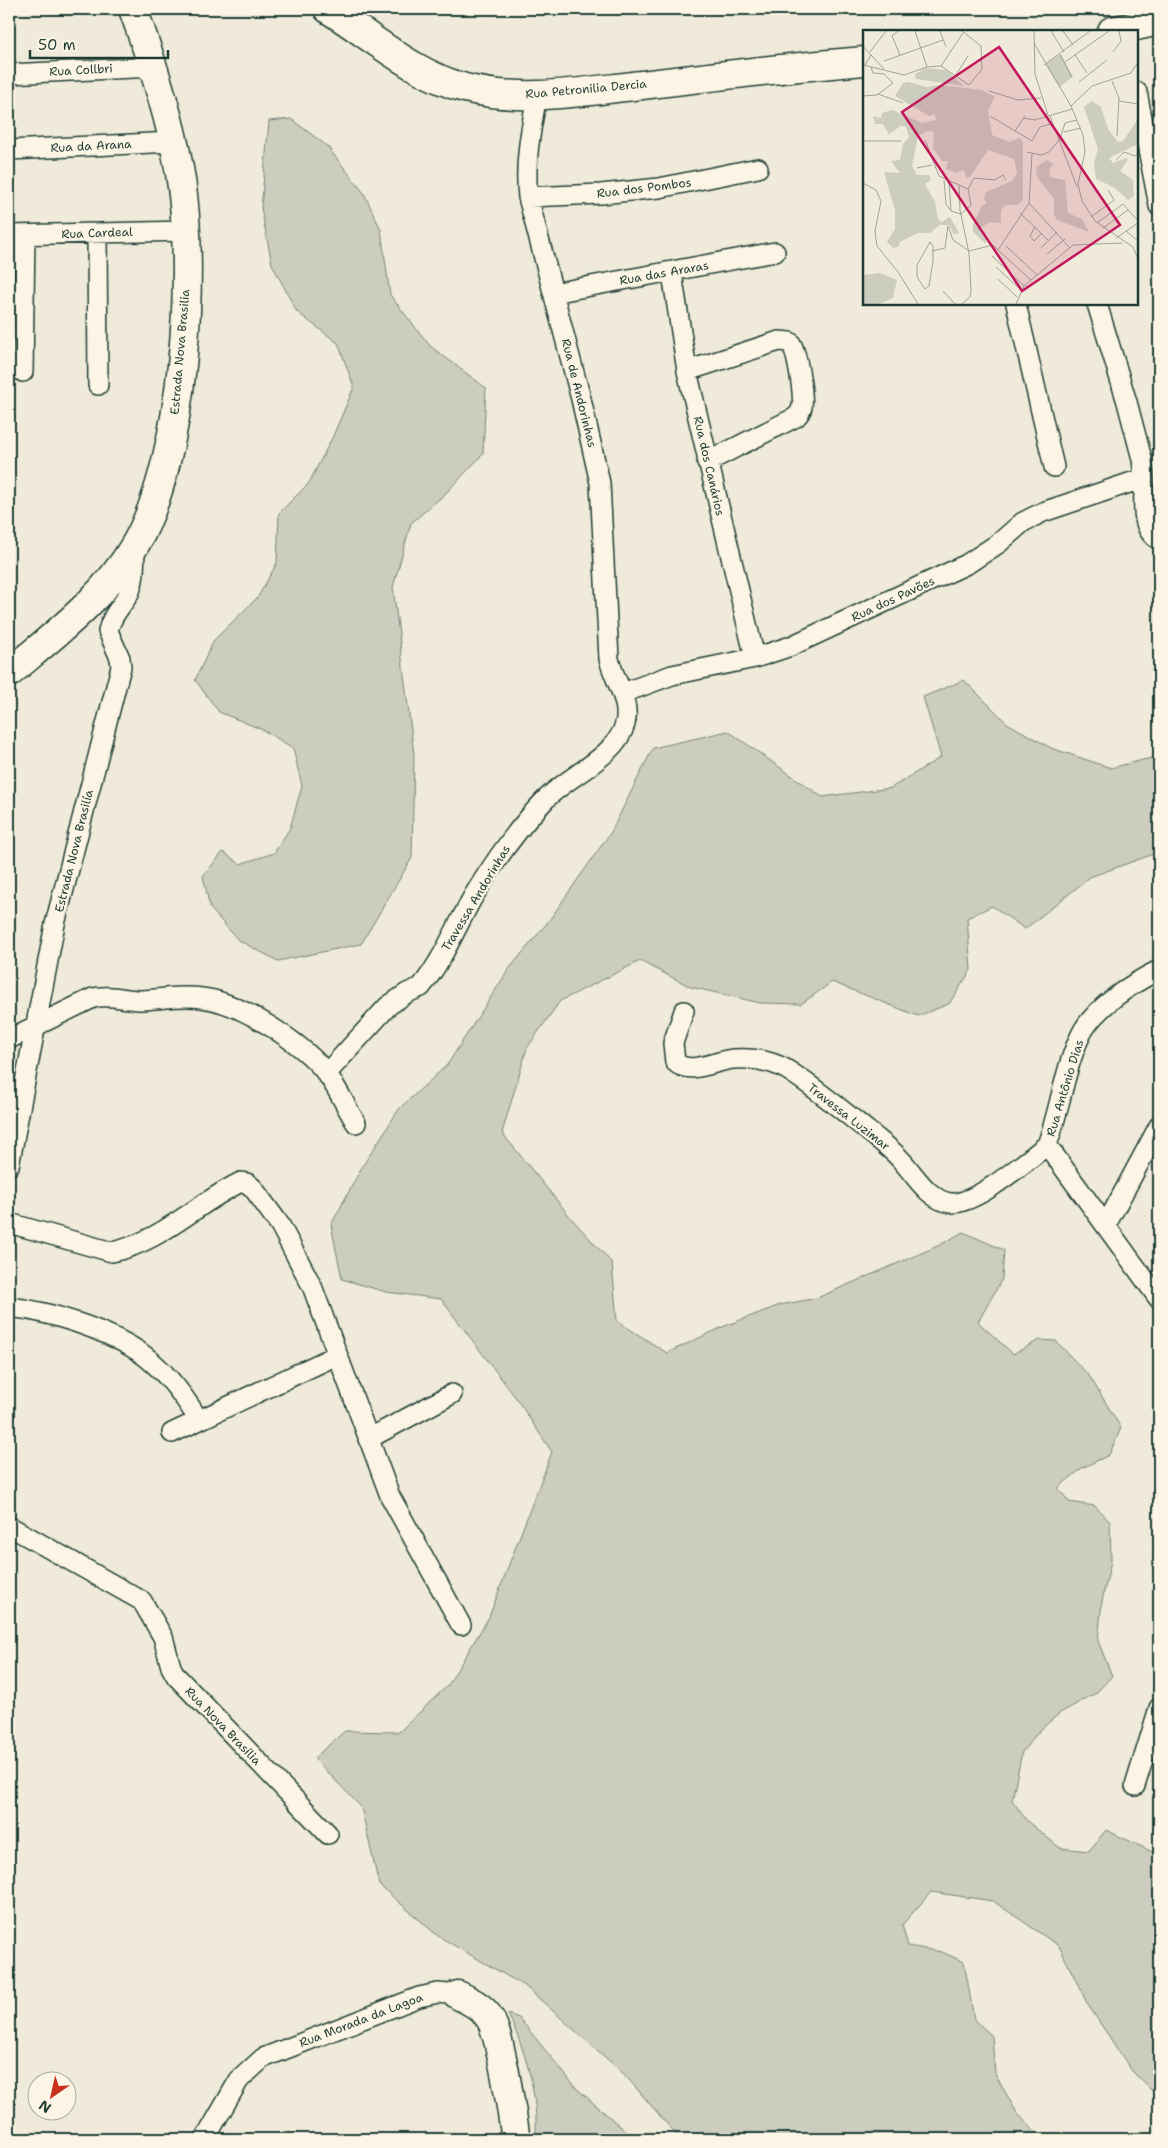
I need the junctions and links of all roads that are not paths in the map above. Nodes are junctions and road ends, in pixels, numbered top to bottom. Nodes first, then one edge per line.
1 (133, 9) edge
2 (328, 9) edge
3 (1159, 21) edge
4 (1124, 30) edge
5 (863, 61) edge
6 (154, 67) junction
7 (9, 74) edge
8 (537, 95) junction
9 (1138, 97) edge
10 (173, 142) junction
11 (9, 150) edge
12 (758, 168) dead end
13 (528, 197) junction
14 (1159, 206) edge
15 (186, 230) junction
16 (97, 233) junction
17 (17, 235) edge
18 (775, 252) dead end
19 (672, 273) junction
20 (553, 293) junction
21 (1016, 305) edge
22 (1097, 305) edge
23 (687, 371) junction
24 (23, 372) dead end
25 (98, 384) dead end
26 (707, 462) junction
27 (1054, 467) dead end
28 (1144, 474) junction
29 (1159, 540) edge
30 (135, 545) junction
31 (755, 658) junction
32 (9, 673) edge
33 (623, 693) junction
34 (1159, 970) edge
35 (684, 1011) dead end
36 (35, 1025) junction
37 (9, 1039) edge
38 (326, 1074) junction
39 (356, 1123) dead end
40 (1159, 1126) edge
41 (1047, 1145) junction
42 (9, 1166) edge
43 (9, 1223) edge
44 (1106, 1225) junction
45 (1159, 1299) edge
46 (9, 1307) edge
47 (336, 1355) junction
48 (452, 1394) dead end
49 (198, 1419) junction
50 (172, 1433) dead end
51 (368, 1439) junction
52 (9, 1526) edge
53 (461, 1625) dead end
54 (1159, 1708) edge
55 (1135, 1786) dead end
56 (328, 1834) dead end
57 (458, 1995) joint
58 (205, 2139) edge
59 (516, 2139) edge

1 - 6 street, Estrada Nova Brasilia
2 - 8 street, Rua Petronilia Dercia
3 - 4 street
5 - 8 street, Rua Petronilia Dercia
6 - 7 street, Rua Collbri
6 - 10 street, Estrada Nova Brasilia
8 - 13 street, Rua de Andorinhas
9 - 14 street
10 - 11 street, Rua da Arana
10 - 15 street, Estrada Nova Brasilia
12 - 13 street, Rua dos Pombos
13 - 20 street, Rua de Andorinhas
15 - 16 street, Rua Cardeal
15 - 30 street, Estrada Nova Brasilia
16 - 17 street, Rua Cardeal
16 - 25 street
17 - 24 street
18 - 19 street, Rua das Araras
19 - 20 street, Rua das Araras
19 - 23 street, Rua dos Canários
20 - 33 street, Rua de Andorinhas
21 - 27 street
22 - 28 street
23 - 26 street, Rua dos Canários
23 - 26 street
26 - 31 street, Rua dos Canários
28 - 29 street
28 - 31 street, Rua dos Pavões
30 - 32 street, Estrada Nova Brasilia
30 - 36 street, Estrada Nova Brasilía
31 - 33 street, Rua dos Pavões
33 - 38 street, Travessa Andorinhas
34 - 41 street, Rua Antônio Dias
35 - 41 street, Travessa Luzimar
36 - 37 street
36 - 38 street
36 - 42 street, Estrada Nova Brasilía
38 - 39 street
40 - 44 street
41 - 44 street, Rua Antônio Dias
43 - 47 street
44 - 45 street, Rua Antônio Dias
46 - 49 street
47 - 49 street
47 - 51 street
48 - 51 street
49 - 50 street
51 - 53 street
52 - 56 street, Rua Nova Brasília
54 - 55 street
57 - 58 street, Rua Morada da Lagoa
57 - 59 street, Rua Morada da Lagoa

